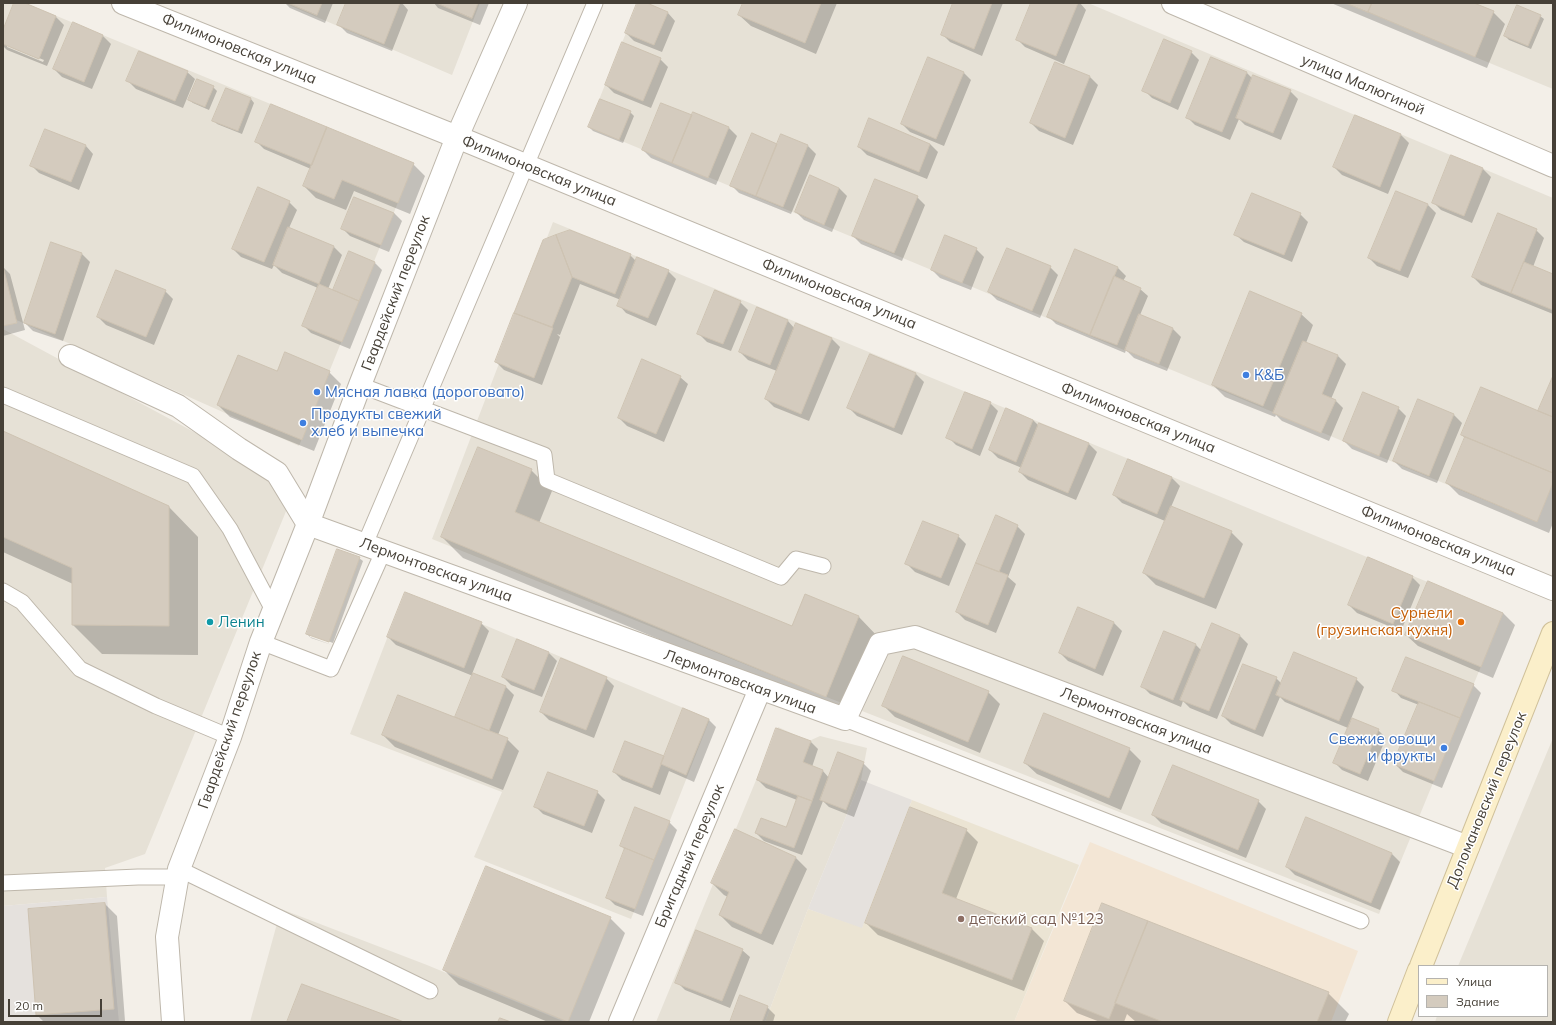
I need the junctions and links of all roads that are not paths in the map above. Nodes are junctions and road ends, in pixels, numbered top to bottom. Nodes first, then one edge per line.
1 (123, 3) edge
2 (516, 3) edge
3 (595, 3) edge
4 (1173, 3) edge
5 (457, 137) junction
6 (526, 166) junction
7 (1553, 166) edge
8 (70, 356) dead end
9 (360, 385) junction
10 (3, 395) edge
11 (422, 409) junction
12 (308, 524) junction
13 (374, 548) junction
14 (823, 566) dead end
15 (1553, 589) edge
16 (3, 591) edge
17 (274, 610) junction
18 (1553, 634) edge
19 (261, 642) junction
20 (760, 689) junction
21 (844, 719) junction
22 (230, 737) junction
23 (1468, 847) junction
24 (178, 873) junction
25 (3, 883) edge
26 (1361, 921) dead end
27 (1421, 965) edge
28 (1418, 973) edge
29 (430, 991) dead end
30 (173, 1022) edge
31 (620, 1022) edge
32 (1399, 1022) edge

1 - 5 street, Филимоновская улица
2 - 5 street, Гвардейский переулок
3 - 6 lane
4 - 7 street, улица Малюгиной
5 - 6 street, Филимоновская улица
5 - 9 street, Гвардейский переулок
6 - 11 lane
6 - 15 street, Филимоновская улица
8 - 12 street
9 - 11 lane
9 - 12 street, Гвардейский переулок
10 - 17 lane
11 - 13 lane
11 - 14 lane
12 - 13 street, Лермонтовская улица
12 - 17 street, Гвардейский переулок
13 - 19 lane
13 - 20 street, Лермонтовская улица
16 - 22 lane
17 - 19 street, Гвардейский переулок
18 - 23 main road, Доломановский переулок
19 - 22 street, Гвардейский переулок
20 - 21 street, Лермонтовская улица
20 - 31 street, Бригадный переулок
21 - 23 street, Лермонтовская улица
21 - 26 lane, Лермонтовская улица
22 - 24 street, Гвардейский переулок
23 - 27 main road, Доломановский переулок
24 - 25 lane
24 - 29 lane
24 - 30 street, Гвардейский переулок
28 - 32 main road

